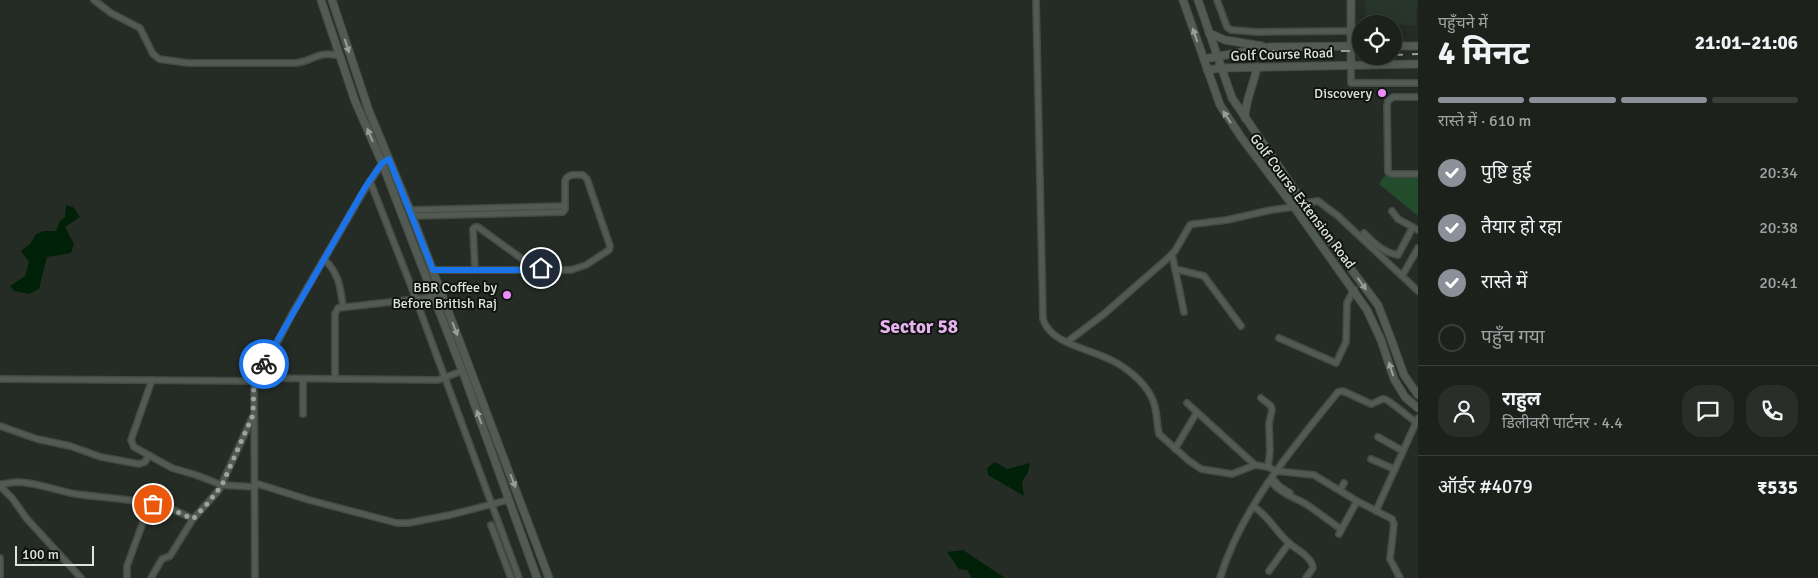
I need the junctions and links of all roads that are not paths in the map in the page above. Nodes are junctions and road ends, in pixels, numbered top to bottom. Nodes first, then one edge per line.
1 (94, 0) edge
2 (321, 0) edge
3 (332, 0) edge
4 (1036, 0) edge
5 (1183, 0) edge
6 (1198, 0) edge
7 (1217, 0) edge
8 (1351, 0) edge
9 (1350, 31) junction
10 (1210, 33) junction
11 (1351, 46) junction
12 (1402, 46) edge
13 (1418, 46) edge
14 (1270, 47) junction
15 (340, 56) junction
16 (1218, 57) junction
17 (1204, 59) junction
18 (1351, 64) junction
19 (1418, 64) edge
20 (1257, 67) junction
21 (1221, 68) junction
22 (1207, 70) junction
23 (1418, 83) edge
24 (1418, 97) edge
25 (1245, 119) junction
26 (389, 159) junction
27 (382, 163) junction
28 (1418, 174) edge
29 (370, 181) junction
30 (1305, 203) junction
31 (1294, 207) junction
32 (1392, 211) dead end
33 (411, 213) junction
34 (1415, 229) edge
35 (1364, 233) dead end
36 (1418, 248) edge
37 (1172, 254) junction
38 (324, 259) junction
39 (1415, 259) edge
40 (1175, 268) junction
41 (433, 270) junction
42 (475, 270) junction
43 (542, 270) junction
44 (1402, 276) junction
45 (1354, 290) junction
46 (1418, 291) edge
47 (434, 298) junction
48 (415, 299) junction
49 (342, 306) junction
50 (1184, 312) dead end
51 (1241, 326) dead end
52 (1278, 338) dead end
53 (1067, 342) junction
54 (462, 370) junction
55 (303, 378) junction
56 (336, 378) junction
57 (445, 378) junction
58 (0, 379) edge
59 (152, 380) junction
60 (254, 380) junction
61 (1418, 395) edge
62 (1262, 398) dead end
63 (1187, 403) dead end
64 (1418, 408) edge
65 (1197, 412) junction
66 (303, 414) dead end
67 (253, 415) junction
68 (1417, 420) edge
69 (0, 426) edge
70 (1378, 437) dead end
71 (1175, 448) junction
72 (1403, 450) junction
73 (149, 455) junction
74 (1371, 459) dead end
75 (1255, 465) junction
76 (1268, 467) junction
77 (1394, 469) junction
78 (1276, 471) junction
79 (1271, 479) junction
80 (1344, 483) dead end
81 (0, 485) edge
82 (222, 485) junction
83 (255, 485) junction
84 (1340, 490) junction
85 (1290, 493) dead end
86 (508, 500) junction
87 (1357, 501) junction
88 (150, 503) junction
89 (493, 505) junction
90 (1254, 507) junction
91 (1376, 511) junction
92 (193, 519) junction
93 (491, 525) dead end
94 (1289, 543) junction
95 (0, 558) edge
96 (1269, 571) dead end
97 (0, 578) edge
98 (80, 578) edge
99 (127, 578) edge
100 (151, 578) edge
101 (255, 578) edge
102 (511, 578) edge
103 (519, 578) edge
104 (537, 578) edge
105 (548, 578) edge
106 (1220, 578) edge
107 (1306, 578) edge
108 (1400, 578) edge

1 - 15 street
2 - 15 main road
3 -> 26 main road
4 - 53 street
17 -> 5 main road, Golf Course Extension Road
6 - 10 main road, Golf Course Extension Road
7 - 9 street
8 - 9 main road
9 - 11 main road
10 - 14 main road
10 - 16 main road, Golf Course Extension Road
11 - 14 main road, Golf Course Road
11 - 18 main road
12 - 13 main road
14 - 16 main road, Golf Course Road
27 -> 15 main road
16 - 17 main road, Golf Course Road
16 - 21 main road, Golf Course Extension Road
17 - 22 main road, Golf Course Extension Road
18 - 19 main road, Golf Course Road
18 - 20 main road, Golf Course Road
18 - 23 street
20 - 21 main road, Golf Course Road
20 - 25 main road
21 - 22 main road, Golf Course Road
21 - 25 main road, Golf Course Extension Road
31 -> 22 main road, Golf Course Extension Road
24 - 28 street
25 - 30 main road, Golf Course Extension Road
26 - 27 street
26 - 33 main road
27 - 29 street
27 - 47 main road
29 - 38 street
29 - 48 street
30 - 31 street
30 - 44 street
30 -> 61 main road, Golf Course Extension Road
31 - 37 street
31 - 45 main road, Golf Course Extension Road
32 - 34 street
33 - 41 main road
33 - 43 street
34 - 35 street
36 - 39 street
37 - 40 street
37 - 53 street
38 - 49 street
38 - 60 street
39 - 44 street
40 - 50 street
40 - 51 street
41 - 42 street
41 -> 105 main road
42 - 43 street
42 - 43 street
44 - 46 street
45 - 52 street
64 -> 45 main road, Golf Course Extension Road
47 - 48 street
47 - 54 main road
48 - 49 street
48 - 57 street
49 - 56 street
53 - 71 street
54 - 57 street
86 -> 54 main road
55 - 56 street
55 - 60 street
55 - 66 street
56 - 57 street
57 - 89 street
58 - 59 street
59 - 60 street
59 - 73 street
60 - 67 street
62 - 76 street
63 - 65 street
65 - 71 street
65 - 75 street
67 - 82 street
67 - 83 street
68 - 72 street
68 - 78 street
69 - 73 street
70 - 72 street
71 - 75 street
72 - 77 street
73 - 82 street
74 - 77 street
75 - 76 street
76 - 78 street
77 - 91 street
78 - 79 street
78 - 84 street
79 - 85 street
79 - 87 street
79 - 90 street
80 - 84 street
81 - 88 street
81 - 98 street
82 - 83 street
82 - 92 street
83 - 89 street
83 - 101 street
84 - 87 street
86 - 89 street
86 - 104 main road
87 - 91 street
88 - 92 street
88 - 99 street
89 - 103 street
90 - 94 street
90 - 106 street
91 - 108 street
92 - 100 street
93 - 102 street
94 - 96 street
94 - 107 street
95 - 97 street

